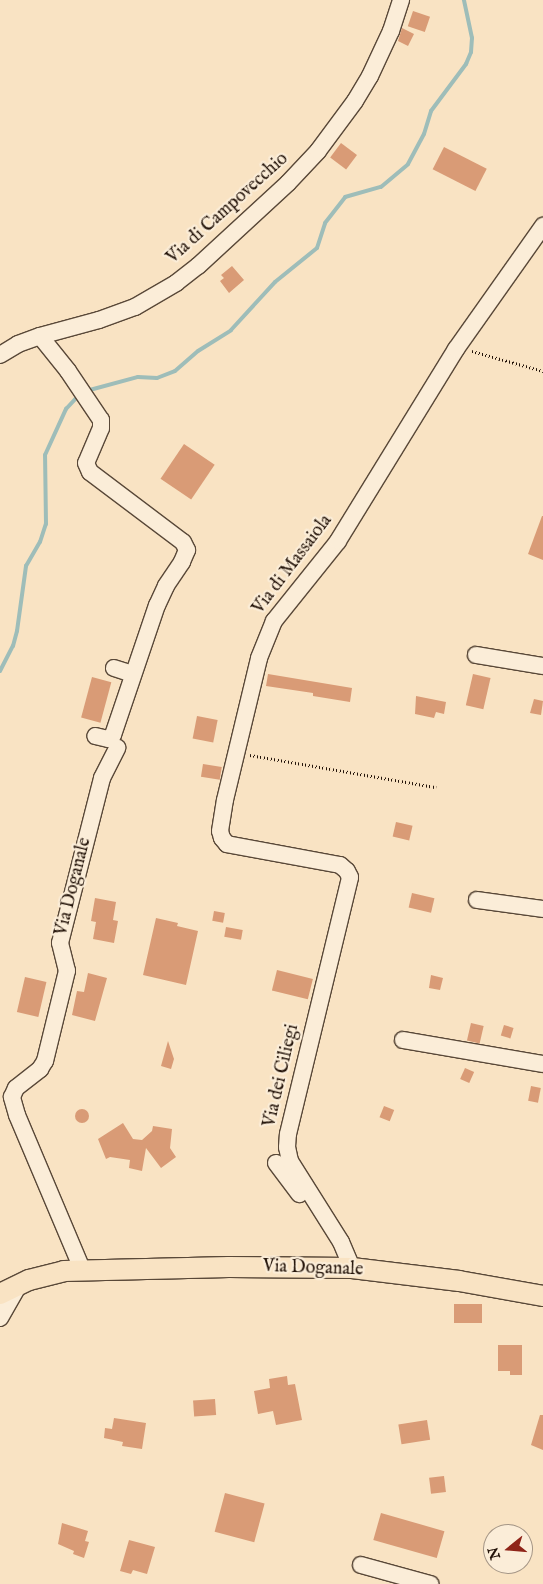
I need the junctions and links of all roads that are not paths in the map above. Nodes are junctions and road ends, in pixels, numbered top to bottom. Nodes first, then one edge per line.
1 (401, 0) edge
2 (543, 226) edge
3 (40, 336) junction
4 (0, 355) edge
5 (476, 655) dead end
6 (543, 666) edge
7 (114, 668) dead end
8 (133, 674) junction
9 (95, 736) dead end
10 (117, 748) dead end
11 (350, 880) joint
12 (477, 900) dead end
13 (543, 909) edge
14 (403, 1040) dead end
15 (543, 1064) edge
16 (276, 1163) dead end
17 (82, 1269) junction
18 (347, 1269) junction
19 (20, 1283) junction
20 (0, 1294) edge
21 (543, 1296) edge
22 (0, 1318) edge
23 (361, 1565) dead end
24 (430, 1584) edge

1 - 3 street, Via di Campovecchio
2 - 11 street, Via di Massaiola
3 - 4 street, Via di Campovecchio
3 - 8 street
5 - 6 street
7 - 8 street
8 - 9 street
10 - 17 street, Via Doganale
11 - 18 street, Via dei Ciliegi
12 - 13 street
14 - 15 street
16 - 18 street
17 - 18 main road, Via Doganale
17 - 19 main road, Via Doganale
18 - 21 main road, Via Doganale
19 - 20 main road, Via Doganale
19 - 22 street
23 - 24 street

